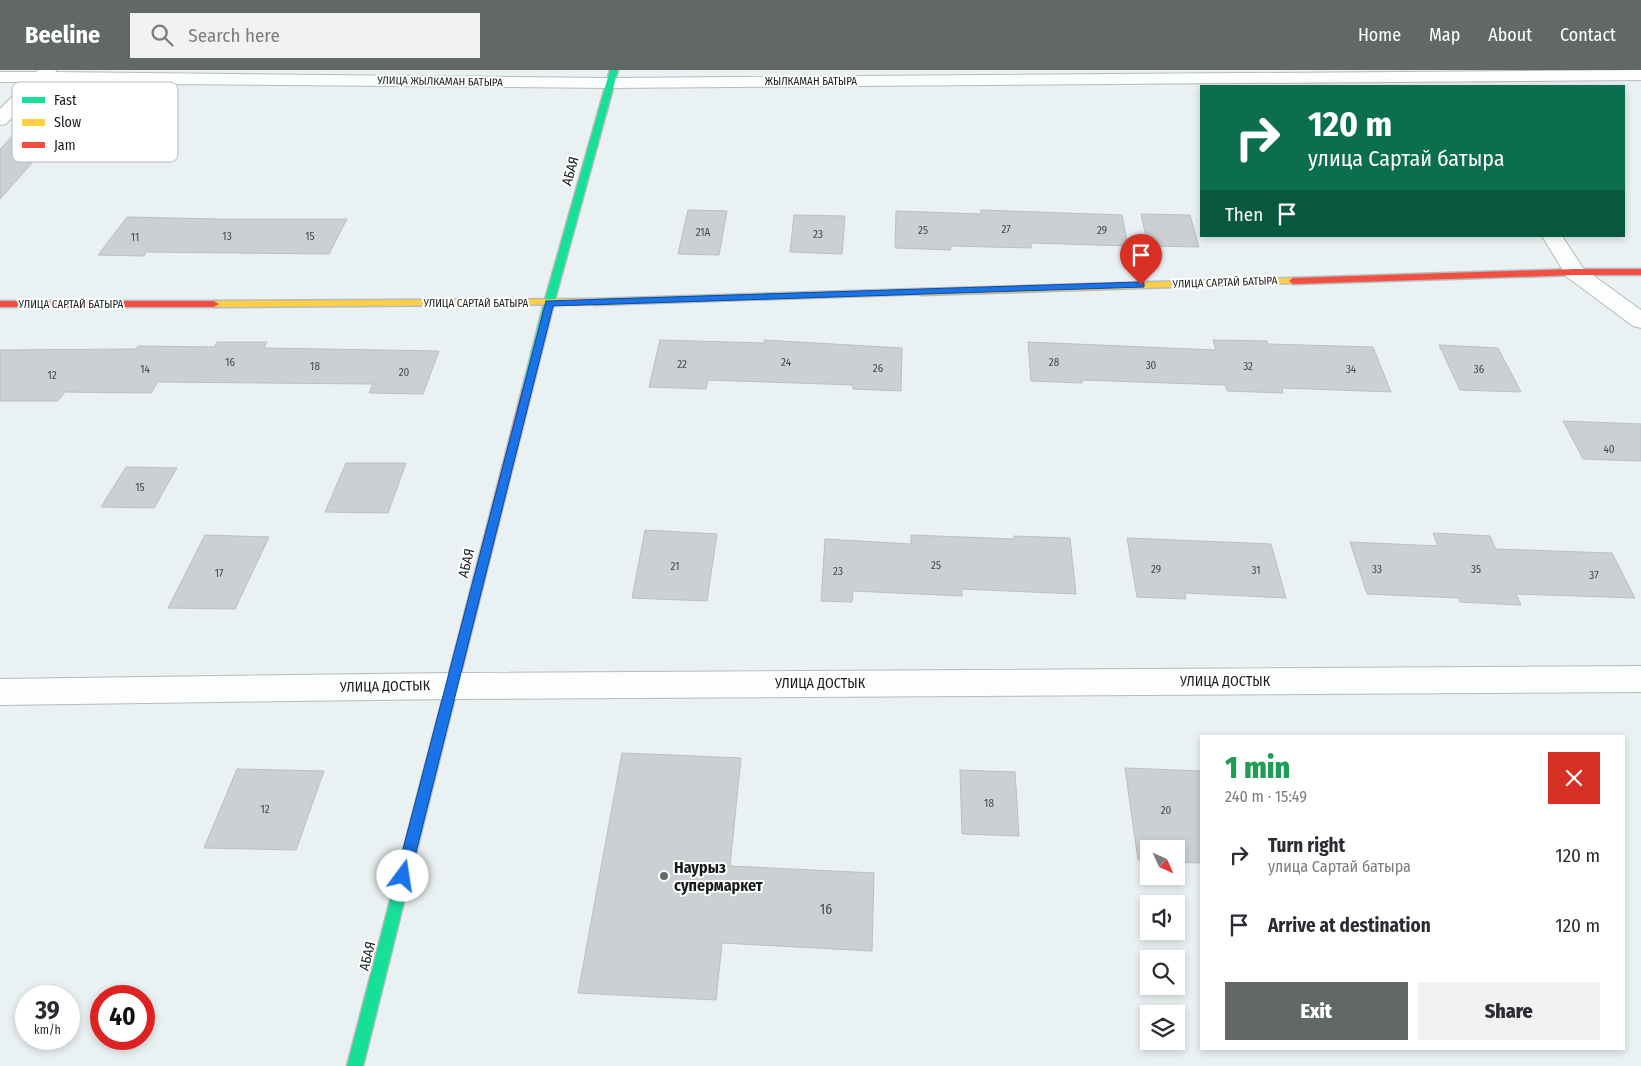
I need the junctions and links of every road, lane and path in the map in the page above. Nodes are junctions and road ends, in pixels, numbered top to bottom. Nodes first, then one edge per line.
1 (44, 74) edge
2 (1641, 75) edge
3 (613, 76) edge
4 (0, 77) edge
5 (1448, 77) edge
6 (12, 107) edge
7 (0, 120) edge
8 (1553, 237) edge
9 (1575, 272) junction
10 (1641, 272) edge
11 (549, 303) junction
12 (0, 304) edge
13 (1641, 321) edge
14 (1641, 679) edge
15 (450, 686) junction
16 (0, 692) edge
17 (355, 1066) edge

1 - 3 street, УЛИЦА ЖЫЛКАМАН БАТЫРА
1 - 4 street, УЛИЦА ЖЫЛКАМАН БАТЫРА
2 - 5 street, ЖЫЛКАМАН БАТЫРА
3 - 5 street, ЖЫЛКАМАН БАТЫРА
3 - 11 street, АБАЯ
6 - 7 street
8 - 9 street
9 - 10 street, УЛИЦА САРТАЙ БАТЫРА
9 - 11 street, УЛИЦА САРТАЙ БАТЫРА
9 - 13 street
11 - 12 street, УЛИЦА САРТАЙ БАТЫРА
11 - 15 street, АБАЯ
14 - 15 street, УЛИЦА ДОСТЫК
15 - 16 street, УЛИЦА ДОСТЫК
15 - 17 street, АБАЯ

